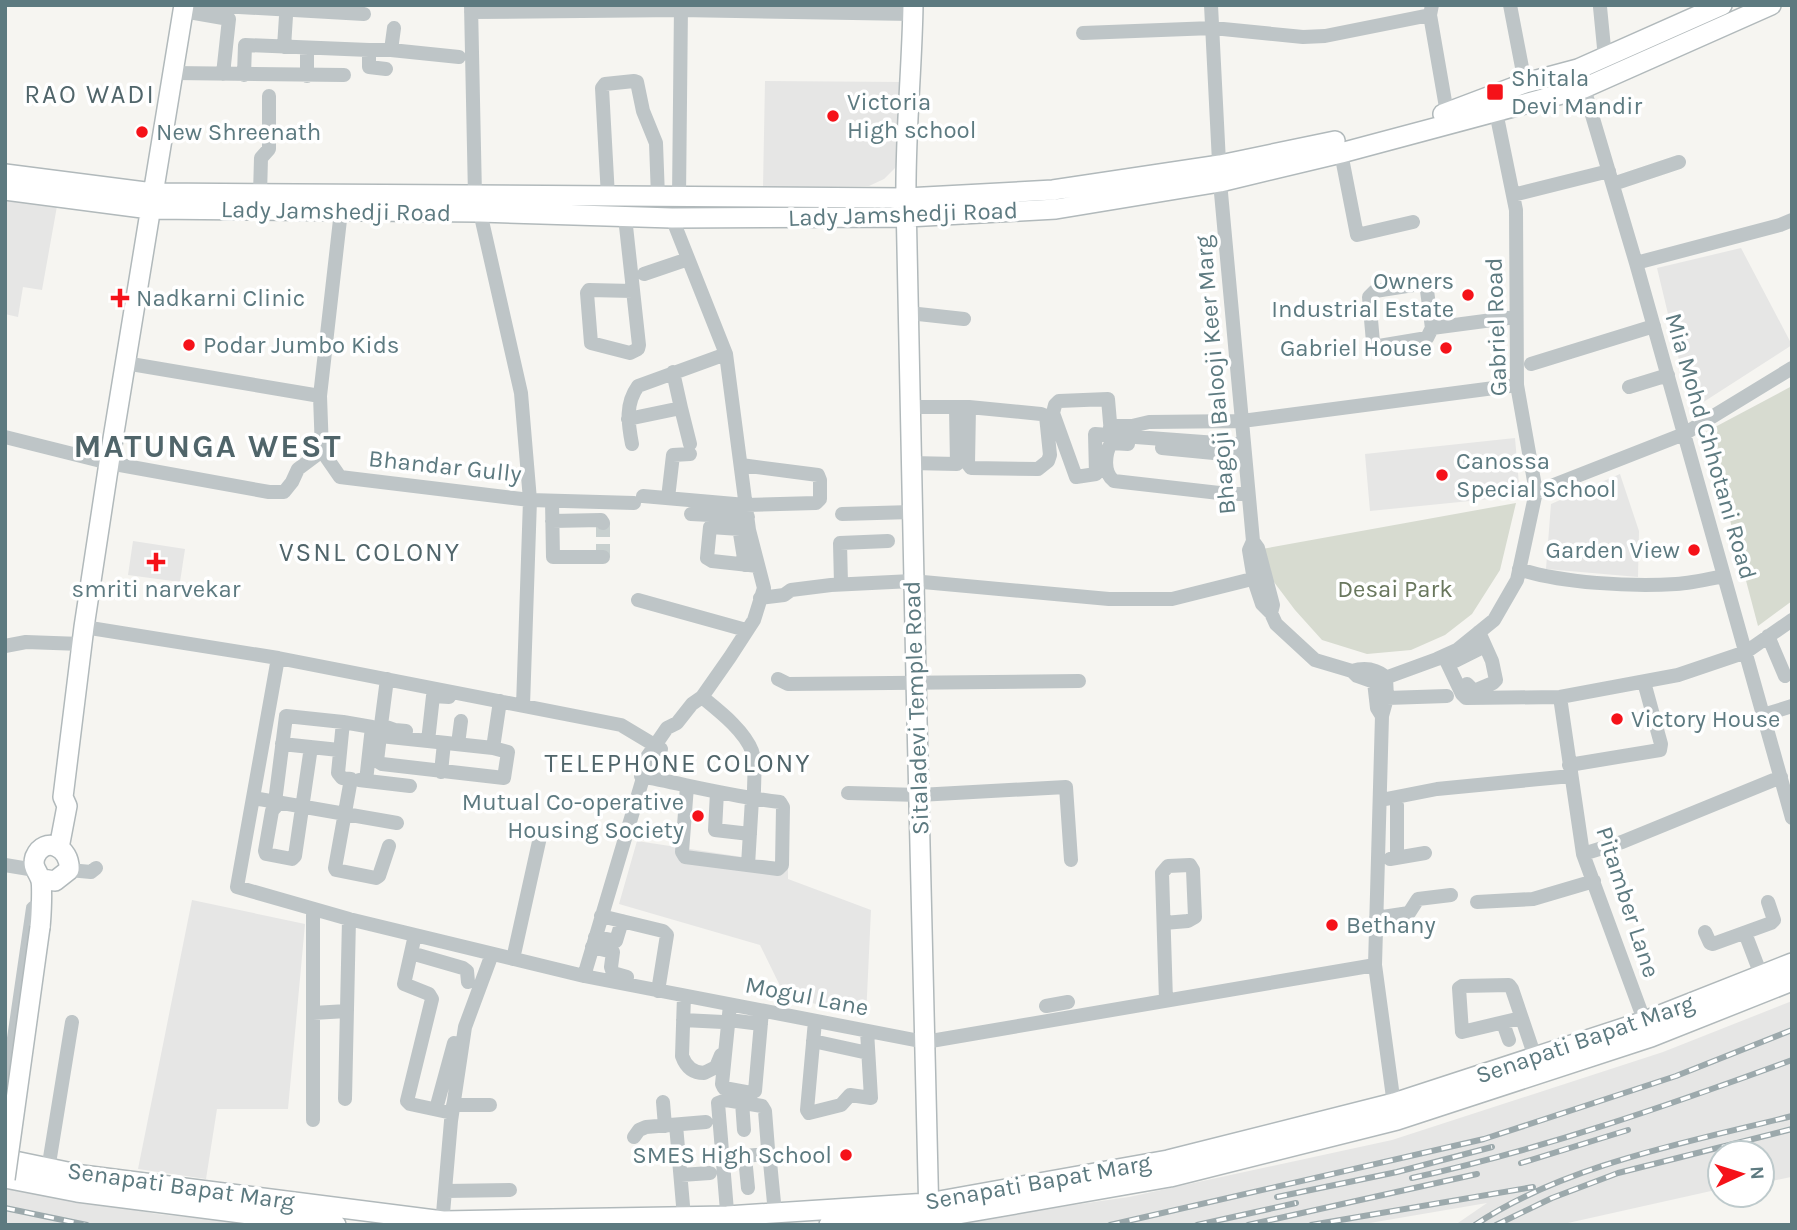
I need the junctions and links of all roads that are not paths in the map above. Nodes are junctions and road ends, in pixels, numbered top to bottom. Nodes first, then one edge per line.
1 (204, 5) edge
2 (1211, 5) edge
3 (1510, 5) edge
4 (1722, 5) edge
5 (1771, 5) edge
6 (1600, 7) dead end
7 (184, 8) edge
8 (629, 8) edge
9 (681, 8) edge
10 (471, 9) edge
11 (524, 9) edge
12 (913, 10) edge
13 (1431, 10) edge
14 (364, 14) dead end
15 (286, 16) dead end
16 (394, 28) dead end
17 (1213, 28) junction
18 (1083, 33) dead end
19 (227, 44) junction
20 (245, 46) junction
21 (284, 47) junction
22 (307, 48) junction
23 (369, 50) junction
24 (391, 50) junction
25 (459, 57) dead end
26 (1605, 58) junction
27 (386, 69) dead end
28 (1578, 69) junction
29 (174, 73) junction
30 (223, 74) junction
31 (244, 75) junction
32 (344, 75) dead end
33 (307, 76) junction
34 (1525, 83) junction
35 (1584, 88) junction
36 (269, 96) dead end
37 (1496, 112) junction
38 (1447, 113) junction
39 (1341, 153) junction
40 (1679, 162) dead end
41 (1220, 173) junction
42 (5, 174) edge
43 (1611, 178) junction
44 (5, 190) edge
45 (260, 194) junction
46 (1513, 195) junction
47 (608, 197) junction
48 (658, 197) junction
49 (679, 197) junction
50 (152, 201) junction
51 (478, 204) junction
52 (906, 208) junction
53 (341, 211) junction
54 (625, 217) junction
55 (672, 218) junction
56 (1792, 220) edge
57 (1413, 222) dead end
58 (688, 259) junction
59 (1636, 262) junction
60 (644, 274) dead end
61 (633, 291) junction
62 (909, 313) junction
63 (1515, 317) junction
64 (964, 319) dead end
65 (1654, 326) junction
66 (1432, 328) junction
67 (726, 354) junction
68 (125, 362) junction
69 (1531, 364) dead end
70 (1792, 368) edge
71 (673, 372) junction
72 (1668, 376) junction
73 (1517, 385) junction
74 (1629, 387) dead end
75 (320, 396) junction
76 (911, 407) junction
77 (962, 407) junction
78 (681, 408) junction
79 (628, 419) junction
80 (1242, 421) junction
81 (1111, 430) junction
82 (1132, 431) junction
83 (1684, 434) junction
84 (6, 439) edge
85 (632, 444) dead end
86 (1244, 450) junction
87 (322, 452) junction
88 (108, 463) junction
89 (911, 463) junction
90 (741, 465) junction
91 (1536, 492) junction
92 (1248, 494) junction
93 (668, 498) junction
94 (530, 500) junction
95 (552, 501) junction
96 (912, 512) junction
97 (691, 514) dead end
98 (842, 514) dead end
99 (743, 517) junction
100 (552, 521) junction
101 (603, 523) dead end
102 (888, 541) dead end
103 (603, 557) dead end
104 (752, 565) junction
105 (1519, 569) junction
106 (1724, 576) junction
107 (1259, 578) junction
108 (912, 581) junction
109 (841, 584) junction
110 (767, 592) junction
111 (638, 600) dead end
112 (1792, 620) edge
113 (750, 625) junction
114 (1479, 632) junction
115 (83, 635) junction
116 (1768, 636) junction
117 (5, 646) edge
118 (1485, 646) junction
119 (1746, 652) junction
120 (278, 657) junction
121 (1447, 657) junction
122 (1785, 676) dead end
123 (778, 679) dead end
124 (1377, 680) junction
125 (916, 681) junction
126 (1079, 681) dead end
127 (1644, 682) junction
128 (386, 684) junction
129 (426, 690) junction
130 (1560, 696) junction
131 (702, 697) junction
132 (1387, 698) junction
133 (500, 705) junction
134 (523, 706) junction
135 (1792, 706) edge
136 (1763, 715) junction
137 (1382, 716) junction
138 (461, 721) dead end
139 (343, 722) junction
140 (428, 741) junction
141 (451, 743) junction
142 (282, 744) junction
143 (311, 747) junction
144 (658, 747) junction
145 (493, 748) junction
146 (339, 750) junction
147 (1570, 771) junction
148 (441, 772) junction
149 (643, 772) junction
150 (1781, 777) junction
151 (351, 779) junction
152 (366, 781) junction
153 (410, 786) dead end
154 (687, 786) junction
155 (717, 792) junction
156 (848, 793) dead end
157 (753, 795) junction
158 (919, 795) junction
159 (253, 798) junction
160 (1381, 800) junction
161 (277, 802) junction
162 (1397, 805) dead end
163 (303, 807) junction
164 (345, 814) junction
165 (1792, 818) edge
166 (397, 823) dead end
167 (750, 834) junction
168 (540, 836) dead end
169 (389, 846) dead end
170 (1425, 853) dead end
171 (1583, 854) junction
172 (5, 856) edge
173 (1397, 858) junction
174 (1071, 860) dead end
175 (1379, 860) junction
176 (5, 865) edge
177 (748, 865) junction
178 (96, 868) dead end
179 (48, 879) junction
180 (1594, 880) junction
181 (1451, 895) dead end
182 (1477, 902) dead end
183 (1768, 902) dead end
184 (313, 909) junction
185 (601, 916) junction
186 (1376, 918) junction
187 (349, 919) junction
188 (622, 921) junction
189 (1164, 923) dead end
190 (1704, 932) dead end
191 (1745, 933) junction
192 (415, 935) junction
193 (592, 947) junction
194 (411, 953) junction
195 (492, 954) junction
196 (513, 959) junction
197 (1792, 963) edge
198 (1375, 965) junction
199 (1761, 975) junction
200 (584, 976) junction
201 (1792, 981) edge
202 (639, 983) junction
203 (658, 987) junction
204 (1739, 993) junction
205 (684, 996) junction
206 (1166, 1000) junction
207 (1068, 1002) dead end
208 (727, 1004) junction
209 (1046, 1006) dead end
210 (347, 1011) junction
211 (313, 1013) junction
212 (761, 1017) junction
213 (1521, 1018) junction
214 (683, 1020) junction
215 (726, 1021) junction
216 (815, 1021) junction
217 (72, 1022) dead end
218 (1503, 1023) junction
219 (1648, 1029) junction
220 (867, 1031) junction
221 (813, 1041) junction
222 (925, 1042) junction
223 (1522, 1051) junction
224 (868, 1053) junction
225 (345, 1098) dead end
226 (5, 1100) edge
227 (663, 1102) dead end
228 (742, 1102) junction
229 (490, 1105) dead end
230 (452, 1109) junction
231 (436, 1110) junction
232 (1395, 1112) junction
233 (313, 1120) dead end
234 (706, 1122) dead end
235 (671, 1125) junction
236 (744, 1130) dead end
237 (634, 1137) dead end
238 (764, 1155) junction
239 (745, 1157) junction
240 (722, 1158) junction
241 (8, 1169) edge
242 (710, 1173) dead end
243 (681, 1175) junction
244 (47, 1177) junction
245 (748, 1188) dead end
246 (510, 1190) dead end
247 (446, 1191) junction
248 (929, 1211) junction
249 (775, 1213) junction
250 (684, 1216) junction
251 (727, 1220) edge
252 (646, 1221) edge
253 (541, 1222) edge
254 (443, 1223) edge
255 (337, 1225) edge
256 (829, 1225) edge

1 - 14 street
2 - 17 street, Bhagoji Balooji Keer Marg
3 - 34 street
4 - 26 main road, Lady Jamshedji Road
5 - 35 main road, Lady Jamshedji Road
6 - 26 street
7 - 19 street
7 - 29 main road
8 - 9 street
8 - 11 street
9 - 12 street
9 - 49 street
10 - 11 street
10 - 51 street, Bhandar Gully
12 - 52 main road, Sitaladevi Temple Road
13 - 17 street
13 - 38 street
15 - 21 street
16 - 24 street
17 - 18 street
17 - 41 street, Bhagoji Balooji Keer Marg
19 - 20 street
19 - 30 street
20 - 21 street
20 - 31 street
21 - 22 street
22 - 23 street
22 - 33 street
23 - 24 street
23 - 27 street
24 - 25 street
26 - 28 main road, Lady Jamshedji Road
28 - 34 main road, Lady Jamshedji Road
28 - 35 street, Mia Mohd Chhotani Road
29 - 30 street
29 - 50 main road
30 - 31 street
31 - 33 street
32 - 33 street
34 - 38 main road, Lady Jamshedji Road
35 - 37 main road, Lady Jamshedji Road
35 - 43 street, Mia Mohd Chhotani Road
36 - 45 street
37 - 39 main road, Lady Jamshedji Road
37 - 46 street, Gabriel Road
38 - 41 main road, Lady Jamshedji Road
39 - 41 main road, Lady Jamshedji Road
39 - 57 street
40 - 43 street
41 - 52 main road, Lady Jamshedji Road
41 - 80 street, Bhagoji Balooji Keer Marg
42 - 50 main road, Lady Jamshedji Road
43 - 46 street
43 - 59 street, Mia Mohd Chhotani Road
44 - 50 main road, Lady Jamshedji Road
45 - 50 main road, Lady Jamshedji Road
45 - 51 main road, Lady Jamshedji Road
46 - 63 street, Gabriel Road
47 - 48 main road, Lady Jamshedji Road
47 - 48 street
47 - 51 main road, Lady Jamshedji Road
48 - 49 main road, Lady Jamshedji Road
49 - 52 main road, Lady Jamshedji Road
50 - 53 main road, Lady Jamshedji Road
50 - 68 main road
51 - 53 main road, Lady Jamshedji Road
51 - 54 main road, Lady Jamshedji Road
51 - 94 street, Bhandar Gully
52 - 55 main road, Lady Jamshedji Road
52 - 62 main road, Sitaladevi Temple Road
53 - 75 street
54 - 55 main road, Lady Jamshedji Road
54 - 61 street
55 - 58 street
56 - 59 street
58 - 60 street
58 - 67 street
59 - 65 street, Mia Mohd Chhotani Road
61 - 61 street
62 - 64 street
62 - 76 main road, Sitaladevi Temple Road
63 - 66 street
63 - 73 street, Gabriel Road
65 - 69 street
65 - 72 street, Mia Mohd Chhotani Road
66 - 66 street
67 - 71 street
67 - 90 street
68 - 75 street
68 - 88 main road
70 - 83 street
71 - 78 street
71 - 79 street
72 - 74 street
72 - 83 street, Mia Mohd Chhotani Road
73 - 80 street
73 - 91 street, Gabriel Road
75 - 87 street
76 - 77 street
76 - 89 main road, Sitaladevi Temple Road
77 - 77 street
77 - 89 street
78 - 79 street
78 - 93 street
79 - 85 street
80 - 82 street
80 - 86 street, Bhagoji Balooji Keer Marg
81 - 81 street
81 - 82 street
82 - 86 street
83 - 91 street
83 - 106 street, Mia Mohd Chhotani Road
84 - 88 street
86 - 92 street, Bhagoji Balooji Keer Marg
86 - 92 street
87 - 88 street
87 - 94 street, Bhandar Gully
88 - 115 main road
89 - 96 main road, Sitaladevi Temple Road
90 - 99 street
90 - 99 street
91 - 105 street, Gabriel Road
92 - 107 street, Bhagoji Balooji Keer Marg
93 - 95 street
93 - 99 street
94 - 95 street
94 - 134 street
95 - 100 street
96 - 98 street
96 - 108 main road, Sitaladevi Temple Road
97 - 99 street
99 - 104 street
99 - 104 street
100 - 101 street
100 - 103 street
102 - 109 street
104 - 110 street
105 - 106 street
105 - 114 street, Gabriel Road
106 - 119 street, Mia Mohd Chhotani Road
107 - 108 street
107 - 124 street
108 - 109 street
108 - 125 main road, Sitaladevi Temple Road
109 - 110 street
110 - 113 street
111 - 113 street
112 - 116 street
113 - 131 street
114 - 118 street
114 - 121 street, Gabriel Road
115 - 117 street
115 - 120 street
115 - 179 main road
116 - 119 street
116 - 122 street
118 - 121 street
118 - 121 street
119 - 127 street
119 - 136 street, Mia Mohd Chhotani Road
120 - 128 street
120 - 159 street
121 - 124 street, Gabriel Road
121 - 130 street
121 - 132 street
123 - 125 street
124 - 132 street
124 - 137 street
125 - 126 street
125 - 158 main road, Sitaladevi Temple Road
127 - 130 street
127 - 147 street
128 - 129 street
128 - 129 street
129 - 133 street
130 - 147 street, Pitamber Lane
131 - 144 street
131 - 157 street
132 - 137 street
133 - 134 street
133 - 140 street
133 - 145 street
134 - 144 street
135 - 136 street
136 - 150 street, Mia Mohd Chhotani Road
137 - 160 street
138 - 141 street
139 - 142 street
139 - 146 street
139 - 152 street
140 - 141 street
140 - 148 street
141 - 145 street
141 - 148 street
142 - 143 street
142 - 161 street
143 - 146 street
143 - 163 street
144 - 149 street
145 - 148 street
146 - 151 street
147 - 160 street
147 - 171 street, Pitamber Lane
149 - 154 street
149 - 185 street
150 - 165 street, Mia Mohd Chhotani Road
150 - 171 street
151 - 152 street
151 - 164 street
152 - 153 street
154 - 155 street
154 - 177 street
155 - 157 street
155 - 167 street
156 - 158 street
157 - 167 street
157 - 177 street
158 - 174 street
158 - 222 main road, Sitaladevi Temple Road
159 - 161 street
159 - 184 street, Mogul Lane
160 - 175 street
161 - 163 street
161 - 163 street
162 - 173 street
163 - 164 street
164 - 166 street
164 - 169 street
167 - 177 street
168 - 196 street
170 - 173 street
171 - 180 street, Pitamber Lane
172 - 179 street
173 - 175 street
175 - 186 street
176 - 179 street
178 - 179 street
179 - 226 street
179 - 241 main road, bridge
179 - 241 street
180 - 182 street
180 - 219 street, Pitamber Lane
181 - 186 street
183 - 191 street
184 - 187 street, Mogul Lane
184 - 211 street
185 - 188 street
185 - 193 street
186 - 198 street
187 - 192 street, Mogul Lane
187 - 210 street
188 - 193 street
188 - 203 street
189 - 206 street
190 - 191 street
191 - 199 street
192 - 194 street
192 - 195 street, Mogul Lane
193 - 200 street
193 - 202 street
194 - 231 street
194 - 231 street
195 - 196 street, Mogul Lane
195 - 230 street
196 - 200 street, Mogul Lane
197 - 199 main road, Senapati Bapat Marg
198 - 206 street, Mogul Lane
198 - 232 street
199 - 204 main road, Senapati Bapat Marg
200 - 202 street, Mogul Lane
201 - 204 main road, Senapati Bapat Marg
202 - 203 street, Mogul Lane
203 - 205 street, Mogul Lane
204 - 219 main road, Senapati Bapat Marg
205 - 208 street, Mogul Lane
205 - 214 street
206 - 222 street, Mogul Lane
207 - 209 street
208 - 212 street, Mogul Lane
208 - 215 street
210 - 211 street
210 - 225 street
211 - 233 street
212 - 215 street
212 - 215 street
212 - 216 street, Mogul Lane
213 - 218 street
213 - 218 street
213 - 223 street
214 - 215 street
214 - 215 street
216 - 220 street, Mogul Lane
216 - 221 street
217 - 244 street
218 - 223 street
219 - 223 main road, Senapati Bapat Marg
219 - 232 main road, Senapati Bapat Marg
220 - 222 street, Mogul Lane
220 - 224 street
221 - 224 street
221 - 224 street
222 - 248 main road, Sitaladevi Temple Road
223 - 232 main road, Senapati Bapat Marg
227 - 235 street
228 - 236 street
228 - 238 street
228 - 240 street
229 - 230 street
230 - 231 street
230 - 247 street
232 - 248 main road, Senapati Bapat Marg
234 - 235 street
235 - 237 street
235 - 243 street
238 - 239 street
238 - 249 street
239 - 240 street
239 - 245 street
240 - 251 street
241 - 244 main road, Senapati Bapat Marg
242 - 243 street
243 - 250 street
244 - 254 main road, Senapati Bapat Marg
244 - 255 main road, Senapati Bapat Marg
246 - 247 street
247 - 254 street
248 - 249 main road, Senapati Bapat Marg
248 - 256 main road, Senapati Bapat Marg
249 - 251 main road, Senapati Bapat Marg
250 - 251 main road, Senapati Bapat Marg
250 - 252 main road, Senapati Bapat Marg
252 - 253 main road, Senapati Bapat Marg
253 - 254 main road, Senapati Bapat Marg

